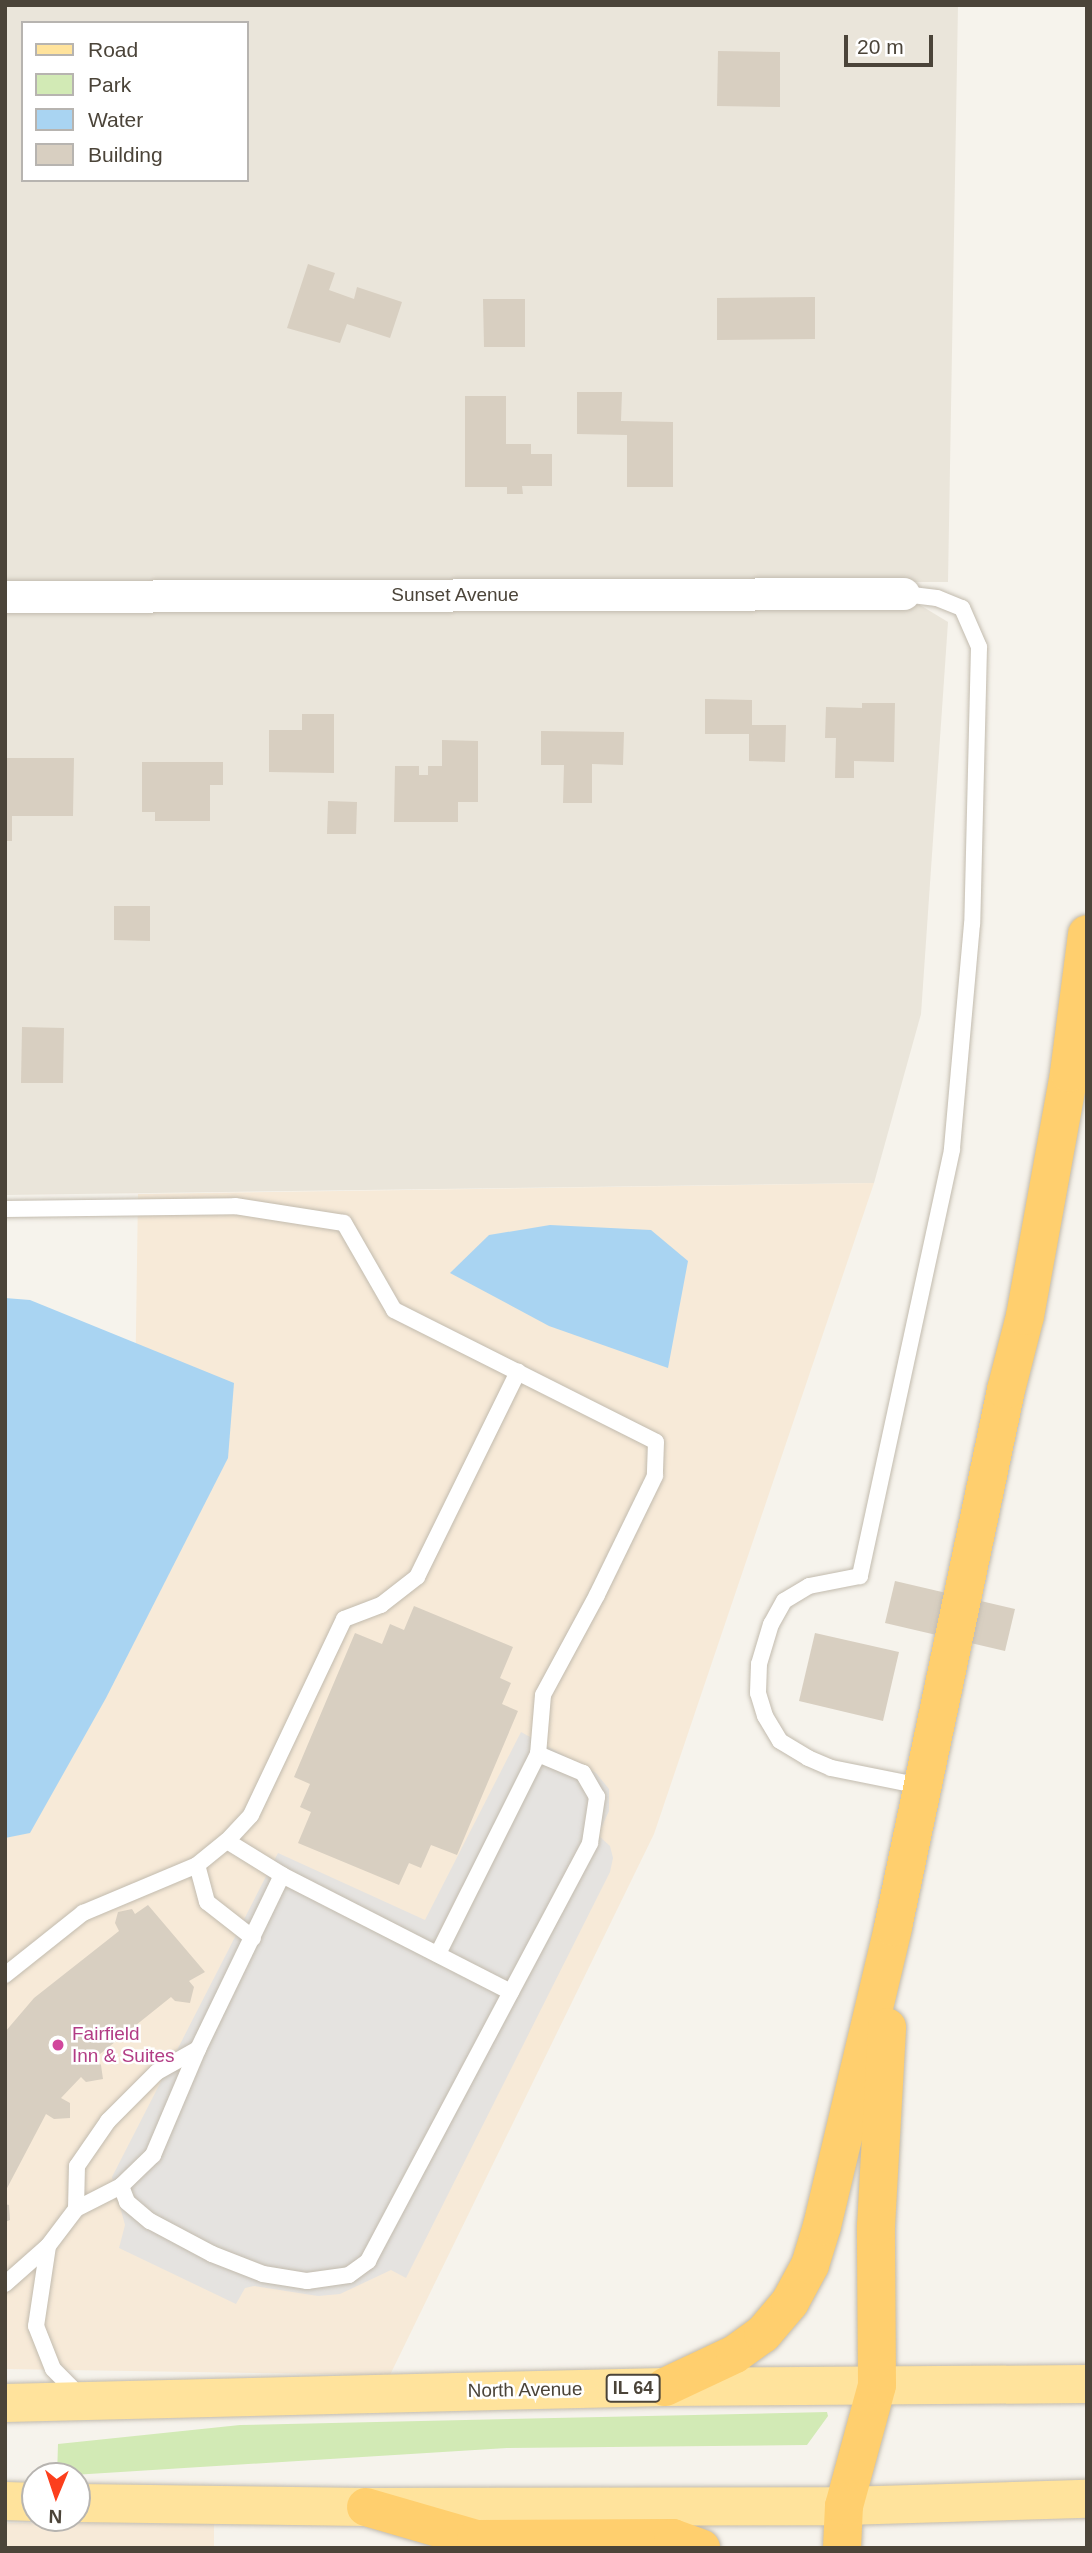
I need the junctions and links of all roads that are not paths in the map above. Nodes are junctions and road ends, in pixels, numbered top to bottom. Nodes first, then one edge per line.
1 (904, 594) joint
2 (5, 597) edge
3 (1087, 934) edge
4 (5, 1209) edge
5 (518, 1372) junction
6 (538, 1755) junction
7 (921, 1786) junction
8 (227, 1841) junction
9 (197, 1865) junction
10 (282, 1875) junction
11 (893, 1927) junction
12 (253, 1938) junction
13 (438, 1954) junction
14 (5, 1975) edge
15 (511, 1992) junction
16 (198, 2049) junction
17 (121, 2186) junction
18 (76, 2209) junction
19 (48, 2246) junction
20 (6, 2280) edge
21 (1087, 2384) edge
22 (877, 2385) junction
23 (665, 2387) junction
24 (86, 2402) junction
25 (5, 2403) edge
26 (1087, 2499) edge
27 (91, 2503) edge
28 (844, 2506) junction
29 (366, 2507) junction
30 (701, 2548) edge
31 (842, 2548) edge

1 - 2 street, Sunset Avenue
1 - 7 lane
3 - 7 highway
4 - 5 lane
5 - 6 lane
5 - 8 lane
6 - 13 lane
6 - 15 lane
7 - 11 highway
8 - 9 lane
8 - 10 lane
9 - 12 lane
9 - 14 lane
10 - 12 lane
10 - 13 lane
11 - 22 highway
11 - 23 highway
12 - 16 lane
13 - 15 lane
15 - 17 lane
16 - 17 lane
16 - 18 lane
17 - 18 lane
18 - 19 lane
19 - 20 lane
19 - 24 lane
21 - 22 main road, North Avenue / IL 64
22 - 23 main road, North Avenue / IL 64
22 - 28 highway
23 - 24 main road, North Avenue / IL 64
24 - 25 main road, North Avenue / IL 64
26 - 28 main road
27 - 29 main road
28 - 29 main road
28 - 31 highway
29 - 30 highway

